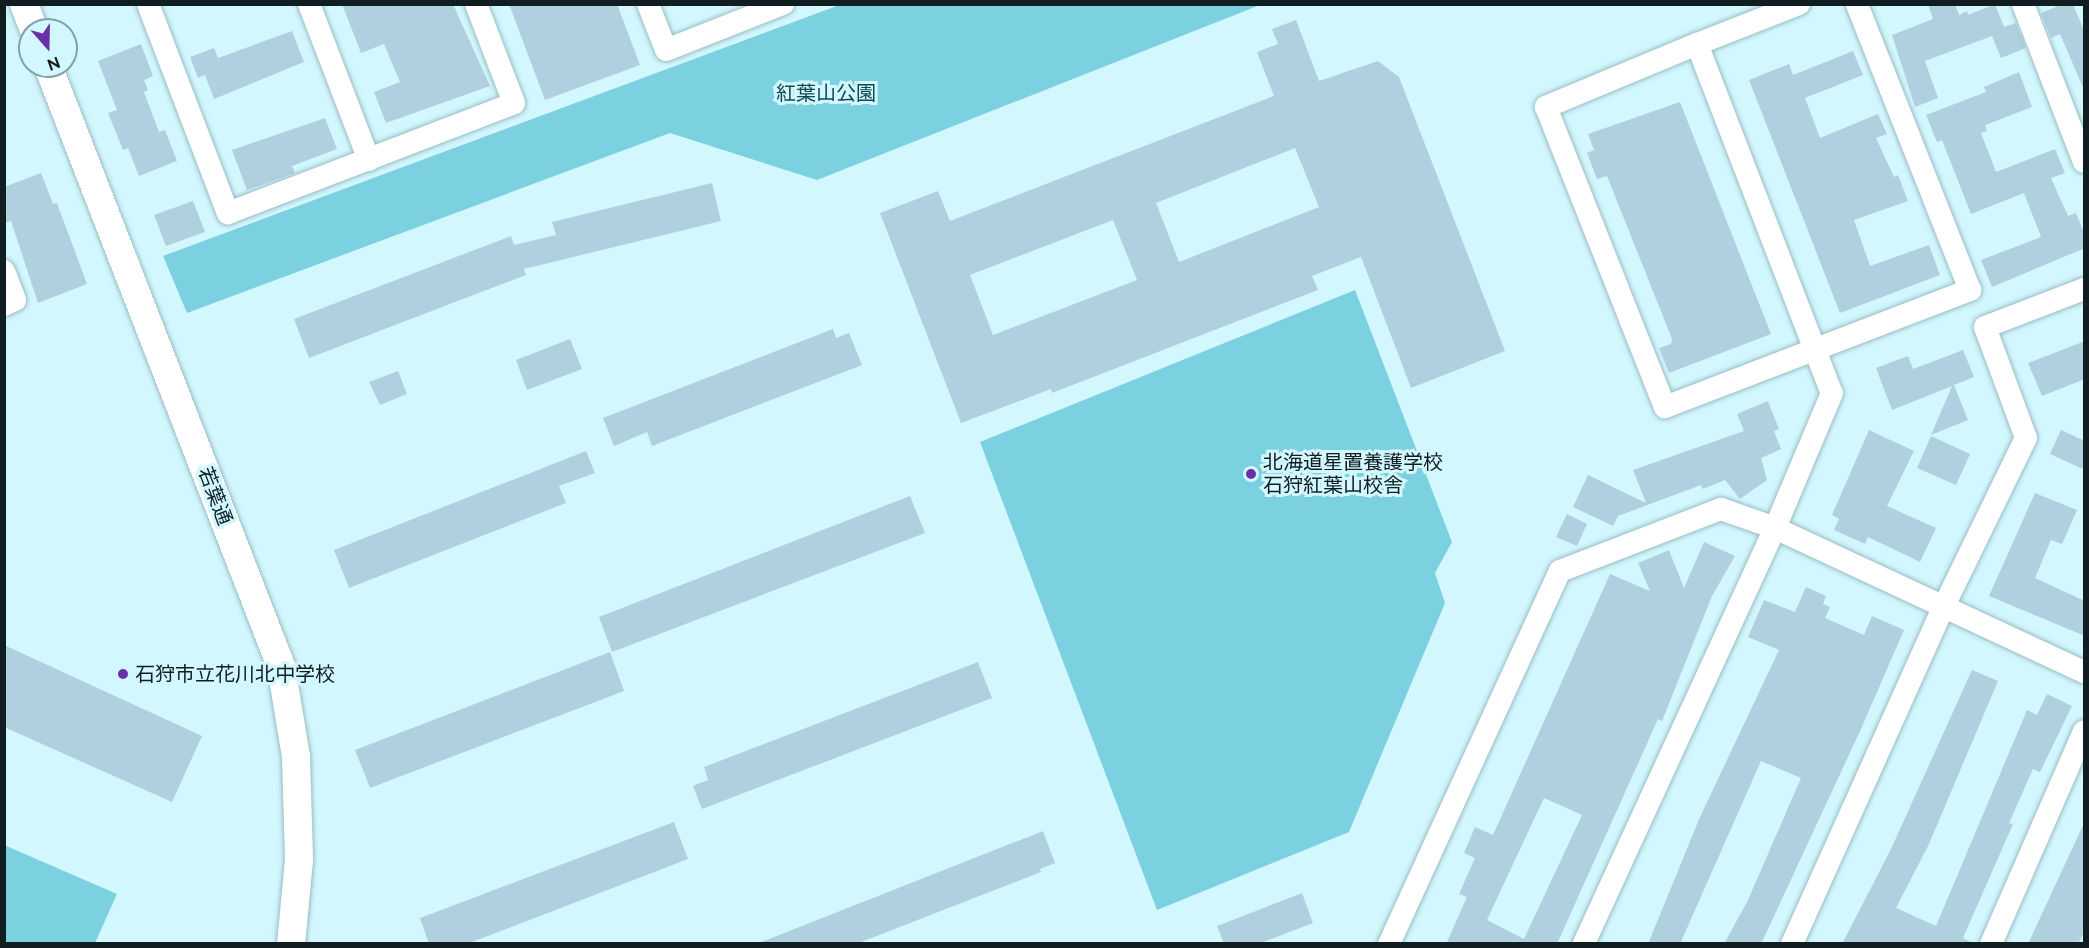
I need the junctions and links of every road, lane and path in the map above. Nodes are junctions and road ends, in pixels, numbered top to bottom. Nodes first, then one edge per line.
1 (148, 4) edge
2 (309, 4) edge
3 (476, 4) edge
4 (648, 4) edge
5 (783, 4) edge
6 (1799, 4) edge
7 (1857, 4) edge
8 (2023, 4) edge
9 (1697, 44) junction
10 (53, 78) edge
11 (369, 160) junction
12 (2085, 162) edge
13 (4, 271) edge
14 (2085, 289) edge
15 (4, 304) edge
16 (1815, 350) junction
17 (1775, 528) junction
18 (1944, 606) junction
19 (2085, 672) edge
20 (2085, 731) edge
21 (291, 944) edge
22 (1389, 944) edge
23 (1584, 944) edge
24 (1792, 944) edge
25 (1990, 944) edge

1 - 11 street
2 - 11 street
3 - 11 street
4 - 5 street
6 - 9 street
7 - 16 street
8 - 12 street
9 - 16 street
9 - 16 street
10 - 21 street, 若葉通
13 - 15 street
14 - 18 street
16 - 17 street
17 - 18 street
17 - 22 street
17 - 23 street
18 - 19 street
18 - 24 street
20 - 25 street

